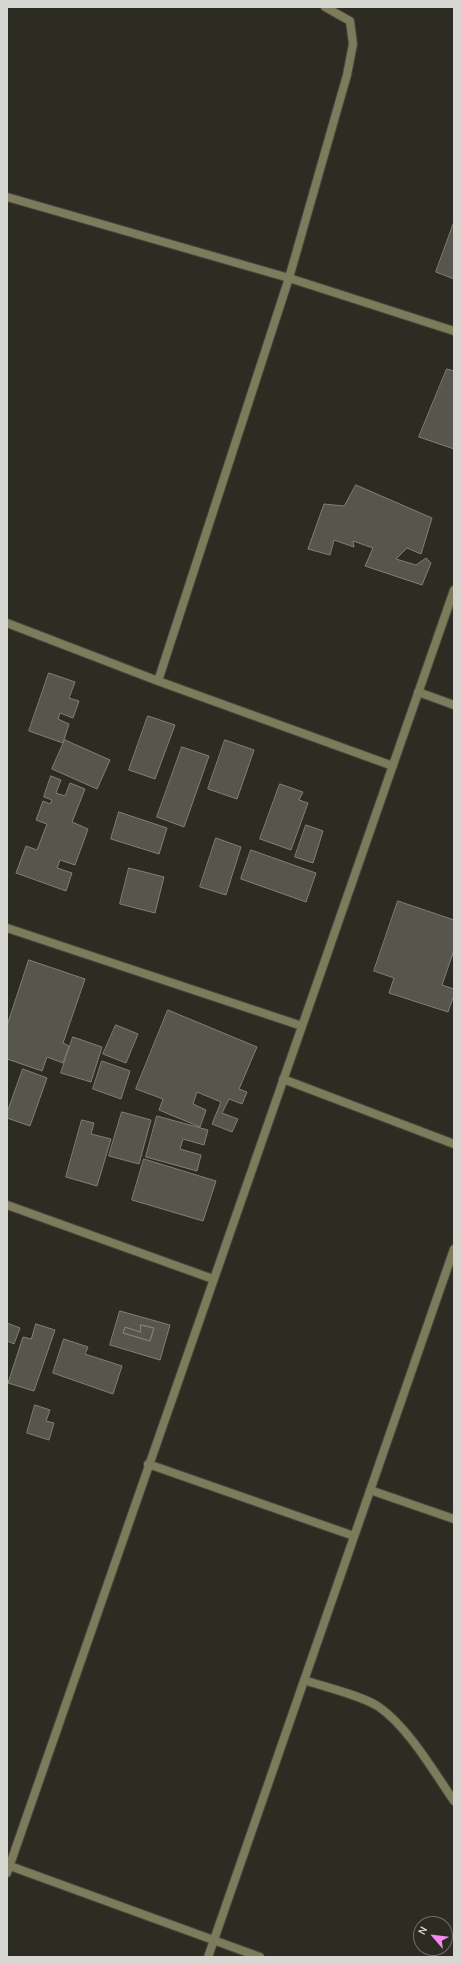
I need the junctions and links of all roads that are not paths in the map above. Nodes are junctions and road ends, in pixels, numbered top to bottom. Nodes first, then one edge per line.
1 (325, 7) edge
2 (7, 197) edge
3 (289, 278) junction
4 (454, 331) edge
5 (454, 590) edge
6 (7, 623) edge
7 (158, 681) junction
8 (418, 692) junction
9 (454, 705) edge
10 (392, 766) junction
11 (7, 928) edge
12 (302, 1026) junction
13 (283, 1079) junction
14 (454, 1144) edge
15 (7, 1205) edge
16 (454, 1249) edge
17 (213, 1279) junction
18 (148, 1464) junction
19 (370, 1490) junction
20 (454, 1519) edge
21 (354, 1536) junction
22 (304, 1680) junction
23 (454, 1800) edge
24 (8, 1870) edge
25 (214, 1940) junction
26 (208, 1957) edge
27 (260, 1957) edge

1 - 3 street
2 - 3 street
3 - 4 street
3 - 7 street
5 - 8 street
6 - 7 street
7 - 10 street
8 - 9 street
8 - 10 street
10 - 12 street
11 - 12 street
12 - 13 street
13 - 14 street
13 - 17 street
15 - 17 street
16 - 19 street
17 - 18 street
18 - 21 street
18 - 24 street
19 - 20 street
19 - 21 street
21 - 22 street
22 - 23 street
22 - 25 street
24 - 25 street
25 - 26 street
25 - 27 street

